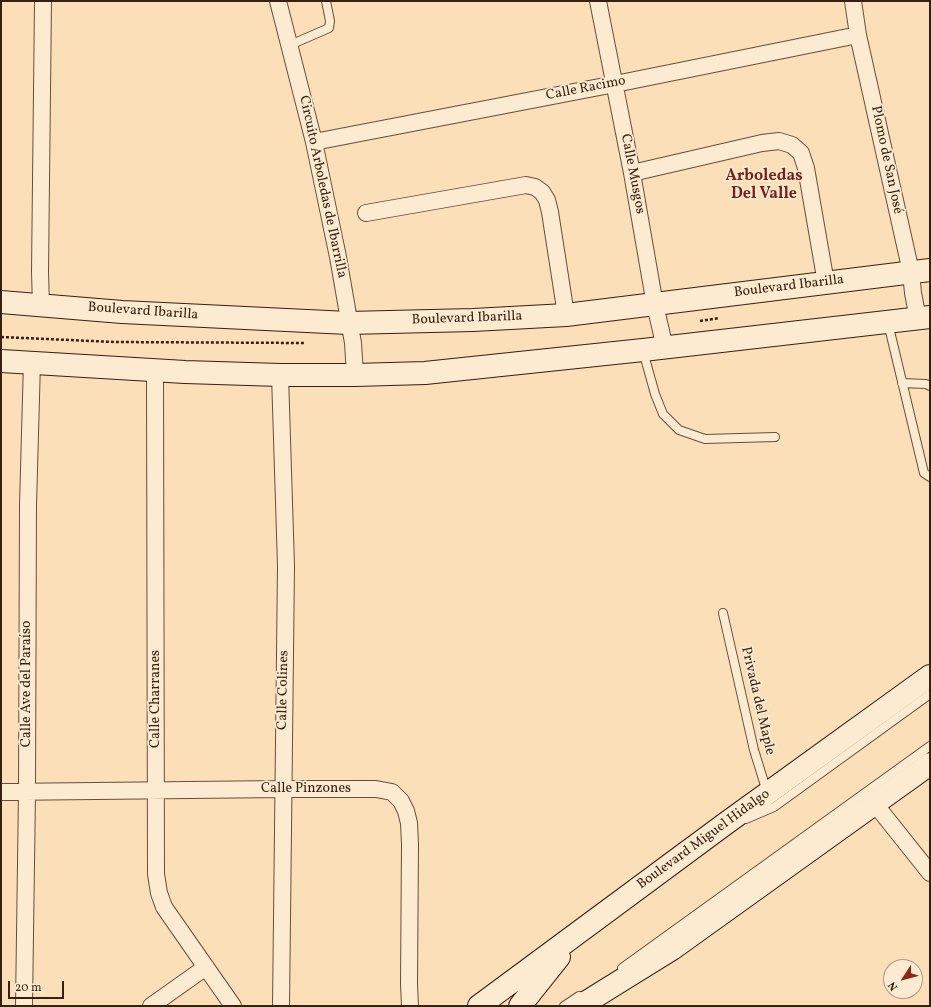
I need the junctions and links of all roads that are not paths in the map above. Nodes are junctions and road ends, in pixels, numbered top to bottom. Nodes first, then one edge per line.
1 (43, 1) edge
2 (278, 1) edge
3 (326, 1) edge
4 (598, 1) edge
5 (853, 1) edge
6 (858, 35) junction
7 (290, 45) junction
8 (615, 84) junction
9 (314, 142) junction
10 (632, 174) junction
11 (366, 214) dead end
12 (920, 271) edge
13 (826, 283) junction
14 (5, 304) edge
15 (41, 304) junction
16 (655, 304) junction
17 (566, 315) junction
18 (924, 318) edge
19 (888, 322) junction
20 (348, 323) junction
21 (665, 348) junction
22 (643, 350) junction
23 (1, 360) edge
24 (32, 362) junction
25 (155, 370) junction
26 (280, 374) junction
27 (355, 375) junction
28 (902, 383) junction
29 (930, 386) edge
30 (775, 437) dead end
31 (930, 477) edge
32 (723, 614) dead end
33 (930, 676) edge
34 (930, 694) edge
35 (930, 746) edge
36 (930, 764) edge
37 (283, 788) junction
38 (155, 790) junction
39 (1, 792) edge
40 (27, 792) junction
41 (767, 794) junction
42 (876, 804) junction
43 (725, 824) junction
44 (930, 872) edge
45 (588, 925) junction
46 (206, 967) junction
47 (614, 973) dead end
48 (591, 1000) edge
49 (24, 1006) edge
50 (151, 1006) edge
51 (233, 1006) edge
52 (282, 1006) edge
53 (410, 1006) edge
54 (479, 1006) edge
55 (520, 1006) edge
56 (564, 1006) edge

1 - 15 street
2 - 7 street, Circuito Arboledas de Ibarrilla
3 - 7 lane
4 - 8 street, Calle Musgos
5 - 6 street, Plomo de San José
6 - 8 street, Calle Racimo
6 - 12 street, Plomo de San José
7 - 9 street, Circuito Arboledas de Ibarrilla
8 - 9 street, Calle Racimo
8 - 10 street, Calle Musgos
9 - 20 street, Circuito Arboledas de Ibarrilla
10 - 13 street
10 - 16 street, Calle Musgos
11 - 17 street
12 - 13 main road, Boulevard Ibarilla
12 - 18 street, Plomo de San José
13 - 16 main road, Boulevard Ibarilla
14 - 15 main road, Boulevard Ibarilla
15 - 20 main road, Boulevard Ibarilla
16 - 17 main road, Boulevard Ibarilla
16 - 21 street, Calle Musgos
17 - 20 main road, Boulevard Ibarilla
18 - 19 main road
19 - 21 main road
19 - 28 lane
20 - 27 street, Circuito Arboledas de Ibarrilla
21 - 22 main road
22 - 27 main road
22 - 30 lane
23 - 24 main road
24 - 25 main road
24 - 40 street, Calle Ave del Paraíso
25 - 26 main road
25 - 38 street, Calle Charranes
26 - 27 main road
26 - 37 street, Calle Colines
28 - 29 lane
28 - 31 lane
32 - 41 lane, Privada del Maple
33 - 41 main road, Boulevard Miguel Hidalgo
34 - 43 lane
35 - 47 lane
36 - 42 main road
37 - 38 street, Calle Pinzones
37 - 52 street, Calle Colines
37 - 53 street, Calle Pinzones
38 - 40 street, Calle Pinzones
38 - 46 street, Calle Charranes
39 - 40 street, Calle Pinzones
40 - 49 street, Calle Ave del Paraíso
41 - 43 main road, Boulevard Miguel Hidalgo
42 - 44 street
42 - 48 main road
43 - 45 main road, Boulevard Miguel Hidalgo
45 - 54 main road, Boulevard Miguel Hidalgo
45 - 55 main road
46 - 50 street
46 - 51 street, Calle Charranes
48 - 56 lane

